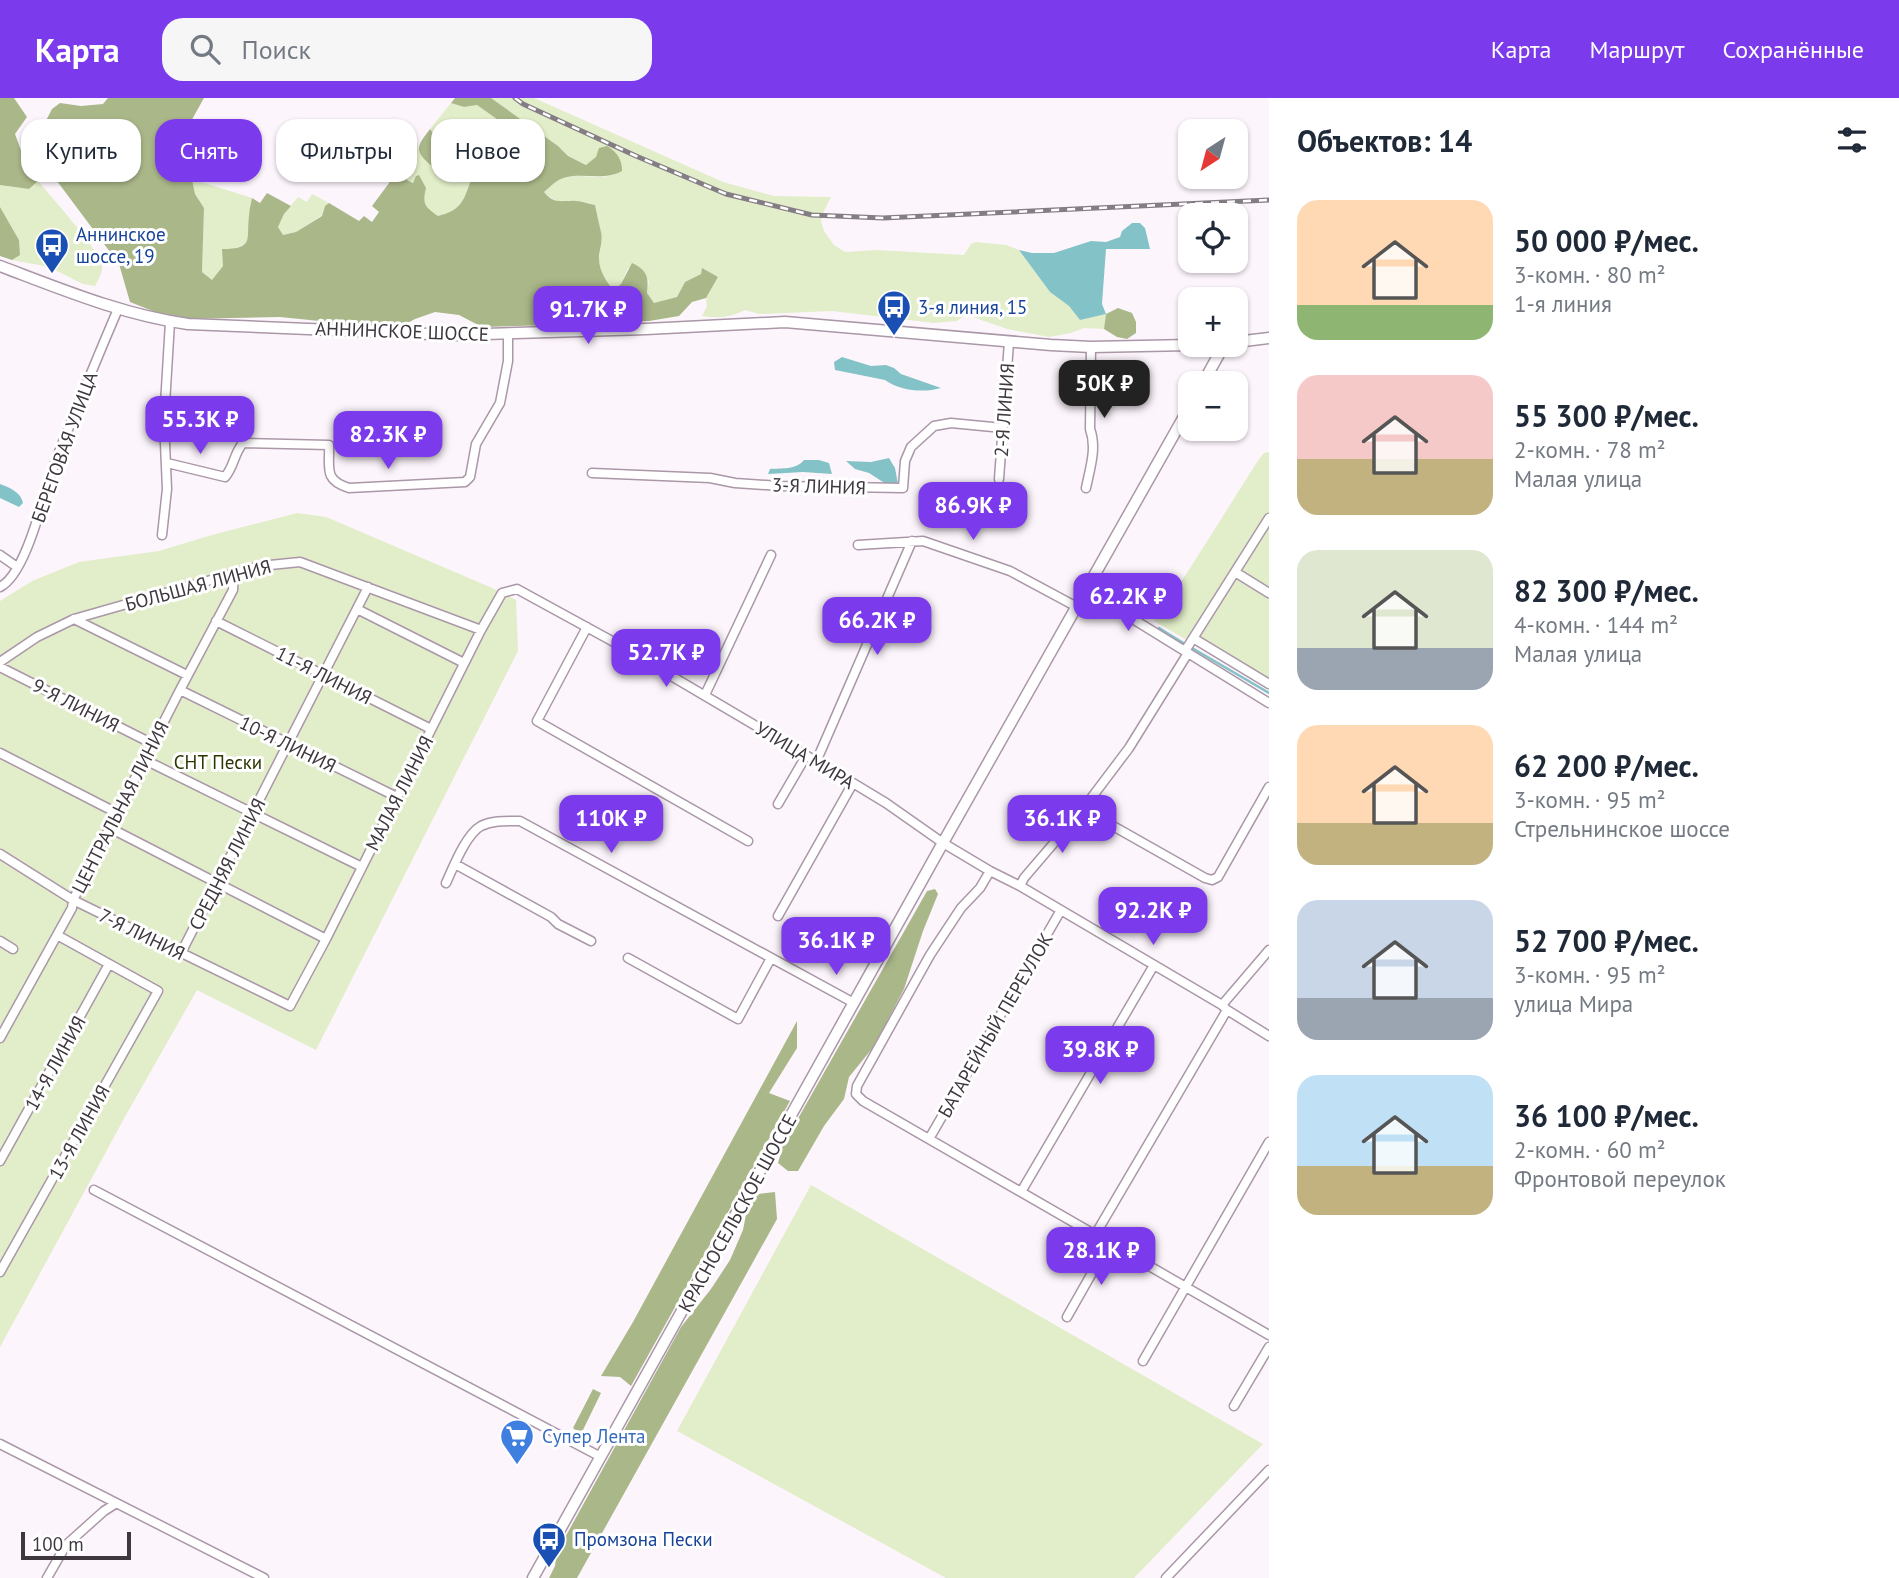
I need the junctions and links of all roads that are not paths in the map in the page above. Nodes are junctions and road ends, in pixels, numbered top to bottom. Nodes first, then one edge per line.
1 (0, 266) edge
2 (118, 309) junction
3 (170, 322) junction
4 (508, 334) junction
5 (1269, 338) edge
6 (1248, 341) edge
7 (1009, 342) junction
8 (1178, 345) edge
9 (1091, 347) junction
10 (1178, 427) edge
11 (1003, 428) junction
12 (167, 463) junction
13 (592, 473) dead end
14 (999, 479) dead end
15 (1086, 488) dead end
16 (1269, 518) edge
17 (162, 535) dead end
18 (912, 541) junction
19 (858, 545) dead end
20 (0, 555) edge
21 (771, 555) dead end
22 (17, 566) junction
23 (1235, 572) junction
24 (233, 573) junction
25 (0, 587) edge
26 (369, 587) junction
27 (517, 589) joint
28 (1086, 590) junction
29 (1269, 593) edge
30 (1077, 607) junction
31 (357, 609) junction
32 (74, 618) junction
33 (216, 621) junction
34 (587, 627) junction
35 (481, 629) junction
36 (1194, 638) junction
37 (1187, 652) junction
38 (464, 663) junction
39 (0, 665) edge
40 (187, 675) junction
41 (324, 675) junction
42 (1269, 684) edge
43 (180, 690) junction
44 (705, 695) junction
45 (1269, 703) edge
46 (431, 729) junction
47 (153, 744) junction
48 (288, 744) junction
49 (0, 753) edge
50 (806, 756) junction
51 (145, 760) junction
52 (816, 762) junction
53 (853, 783) junction
54 (1269, 788) edge
55 (397, 797) junction
56 (778, 804) dead end
57 (1083, 809) junction
58 (117, 813) junction
59 (253, 813) junction
60 (110, 828) junction
61 (748, 841) dead end
62 (942, 846) junction
63 (0, 854) edge
64 (455, 864) junction
65 (362, 867) junction
66 (990, 871) junction
67 (217, 883) junction
68 (446, 883) dead end
69 (1020, 886) junction
70 (73, 900) junction
71 (1061, 911) junction
72 (778, 916) dead end
73 (57, 935) junction
74 (326, 939) junction
75 (0, 941) edge
76 (591, 942) dead end
77 (13, 949) dead end
78 (1269, 950) edge
79 (181, 953) junction
80 (628, 958) dead end
81 (771, 958) junction
82 (109, 964) junction
83 (1154, 965) junction
84 (854, 1003) junction
85 (290, 1006) joint
86 (1224, 1007) junction
87 (1269, 1036) edge
88 (0, 1038) edge
89 (929, 1139) junction
90 (1269, 1142) edge
91 (0, 1161) edge
92 (94, 1190) dead end
93 (1021, 1192) junction
94 (1095, 1236) junction
95 (1109, 1243) junction
96 (0, 1272) edge
97 (1186, 1286) junction
98 (1067, 1317) dead end
99 (1269, 1335) edge
100 (1269, 1347) edge
101 (1143, 1361) dead end
102 (1234, 1406) dead end
103 (0, 1444) edge
104 (601, 1457) junction
105 (1269, 1470) edge
106 (116, 1504) junction
107 (47, 1578) edge
108 (264, 1578) edge
109 (533, 1578) edge
110 (1166, 1578) edge

1 - 2 main road, АННИНСКОЕ ШОССЕ
2 - 3 main road, АННИНСКОЕ ШОССЕ
2 - 22 street, БЕРЕГОВАЯ УЛИЦА
3 - 4 main road, АННИНСКОЕ ШОССЕ
3 - 12 street
4 - 7 main road, АННИНСКОЕ ШОССЕ
4 - 12 street
5 - 6 main road
7 - 9 main road, АННИНСКОЕ ШОССЕ
7 - 11 street, 2-Я ЛИНИЯ
8 - 9 main road, АННИНСКОЕ ШОССЕ
9 - 15 street
10 - 28 main road, КРАСНОСЕЛЬСКОЕ ШОССЕ
11 - 13 street, 3-Я ЛИНИЯ
11 - 14 street, 2-Я ЛИНИЯ
12 - 17 street
16 - 23 street
18 - 19 street
18 - 30 street
18 - 52 street
20 - 22 street
21 - 44 street
22 - 25 street, БЕРЕГОВАЯ УЛИЦА
23 - 29 street
23 - 36 street
24 - 26 street, БОЛЬШАЯ ЛИНИЯ
24 - 32 street, БОЛЬШАЯ ЛИНИЯ
24 - 33 street, ЦЕНТРАЛЬНАЯ ЛИНИЯ
26 - 31 street, СРЕДНЯЯ ЛИНИЯ
26 - 35 street, БОЛЬШАЯ ЛИНИЯ
27 - 34 street, УЛИЦА МИРА
27 - 35 street, МАЛАЯ ЛИНИЯ
28 - 30 main road, КРАСНОСЕЛЬСКОЕ ШОССЕ
28 - 37 street
30 - 62 main road, КРАСНОСЕЛЬСКОЕ ШОССЕ
31 - 38 street
31 - 41 street, СРЕДНЯЯ ЛИНИЯ
32 - 39 street, БОЛЬШАЯ ЛИНИЯ
32 - 40 street
33 - 40 street, ЦЕНТРАЛЬНАЯ ЛИНИЯ
33 - 41 street, 11-Я ЛИНИЯ
34 - 44 street, УЛИЦА МИРА
34 - 61 street
35 - 38 street, МАЛАЯ ЛИНИЯ
36 - 37 street
36 - 42 street
37 - 45 street
37 - 57 street
38 - 46 street, МАЛАЯ ЛИНИЯ
39 - 47 street, 9-Я ЛИНИЯ
40 - 43 street, ЦЕНТРАЛЬНАЯ ЛИНИЯ
41 - 46 street, 11-Я ЛИНИЯ
41 - 48 street, СРЕДНЯЯ ЛИНИЯ
43 - 47 street, ЦЕНТРАЛЬНАЯ ЛИНИЯ
43 - 48 street, 10-Я ЛИНИЯ
44 - 50 street, УЛИЦА МИРА
46 - 55 street, МАЛАЯ ЛИНИЯ
47 - 51 street, ЦЕНТРАЛЬНАЯ ЛИНИЯ
48 - 55 street, 10-Я ЛИНИЯ
48 - 59 street, СРЕДНЯЯ ЛИНИЯ
49 - 58 street
50 - 52 street, УЛИЦА МИРА
50 - 56 street
51 - 58 street, ЦЕНТРАЛЬНАЯ ЛИНИЯ
51 - 59 street
52 - 53 street, УЛИЦА МИРА
53 - 62 street, УЛИЦА МИРА
53 - 72 street
54 - 57 street
55 - 65 street, МАЛАЯ ЛИНИЯ
57 - 69 street
58 - 60 street, ЦЕНТРАЛЬНАЯ ЛИНИЯ
59 - 65 street
59 - 67 street, СРЕДНЯЯ ЛИНИЯ
60 - 67 street
60 - 70 street, ЦЕНТРАЛЬНАЯ ЛИНИЯ
62 - 66 street, УЛИЦА МИРА
62 - 84 main road, КРАСНОСЕЛЬСКОЕ ШОССЕ
63 - 70 street, 7-Я ЛИНИЯ
64 - 68 street
64 - 76 street
64 - 81 street
65 - 74 street, МАЛАЯ ЛИНИЯ
66 - 69 street, УЛИЦА МИРА
66 - 89 street
67 - 74 street
67 - 79 street, СРЕДНЯЯ ЛИНИЯ
69 - 71 street, УЛИЦА МИРА
70 - 73 street, ЦЕНТРАЛЬНАЯ ЛИНИЯ
70 - 79 street, 7-Я ЛИНИЯ
71 - 83 street, УЛИЦА МИРА
71 - 89 street, БАТАРЕЙНЫЙ ПЕРЕУЛОК
73 - 82 street
73 - 88 street, ЦЕНТРАЛЬНАЯ ЛИНИЯ
74 - 85 street, МАЛАЯ ЛИНИЯ
75 - 77 street
78 - 86 street
79 - 85 street, 7-Я ЛИНИЯ
80 - 81 street
81 - 84 street
82 - 91 street, 14-Я ЛИНИЯ
82 - 96 street, 13-Я ЛИНИЯ
83 - 86 street, УЛИЦА МИРА
83 - 93 street
84 - 104 main road, КРАСНОСЕЛЬСКОЕ ШОССЕ
86 - 87 street, УЛИЦА МИРА
86 - 94 street
89 - 93 street
90 - 97 street
92 - 104 street
93 - 94 street
94 - 95 street
95 - 97 street
95 - 98 street
97 - 99 street
97 - 101 street
100 - 102 street
103 - 106 street
104 - 109 main road, КРАСНОСЕЛЬСКОЕ ШОССЕ
105 - 110 street
106 - 107 street
106 - 108 street

